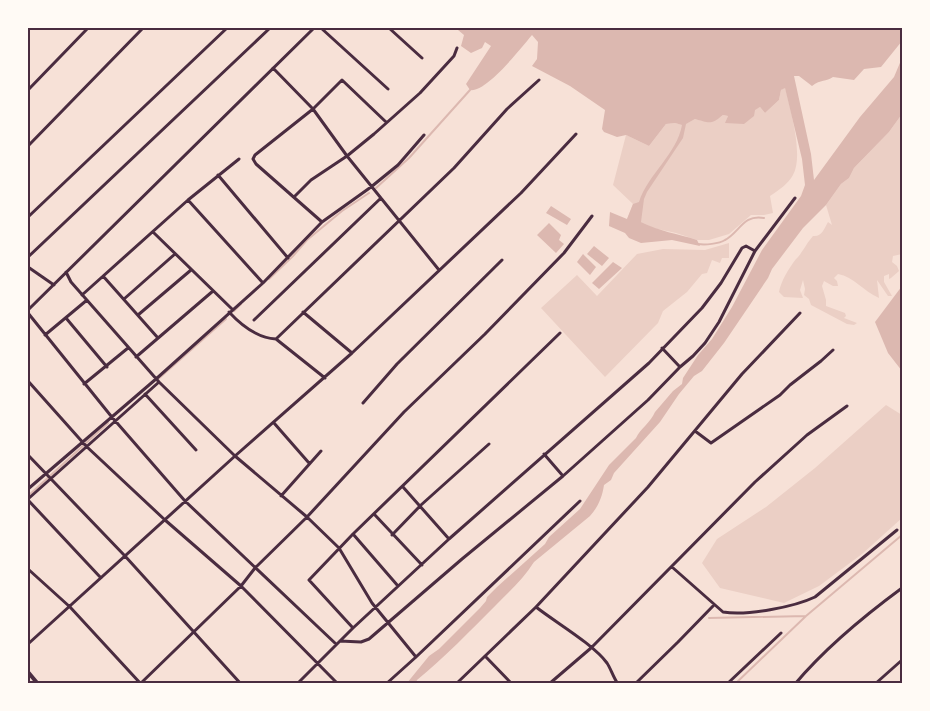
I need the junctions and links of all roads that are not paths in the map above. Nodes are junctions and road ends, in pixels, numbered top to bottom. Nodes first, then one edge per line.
1 (88, 28) edge
2 (143, 28) edge
3 (227, 28) edge
4 (270, 28) edge
5 (314, 28) edge
6 (321, 28) edge
7 (389, 28) edge
8 (457, 48) dead end
9 (422, 58) dead end
10 (273, 68) junction
11 (539, 80) dead end
12 (388, 89) dead end
13 (28, 90) edge
14 (313, 109) junction
15 (386, 122) junction
16 (576, 134) dead end
17 (424, 135) dead end
18 (28, 146) edge
19 (347, 156) junction
20 (239, 158) dead end
21 (218, 175) junction
22 (372, 189) junction
23 (294, 197) junction
24 (381, 198) junction
25 (794, 198) dead end
26 (188, 200) junction
27 (592, 216) dead end
28 (28, 217) edge
29 (399, 220) junction
30 (322, 222) junction
31 (152, 232) junction
32 (755, 251) junction
33 (175, 254) junction
34 (28, 257) edge
35 (288, 258) junction
36 (502, 260) dead end
37 (28, 267) edge
38 (191, 270) junction
39 (439, 270) junction
40 (66, 272) junction
41 (103, 276) junction
42 (263, 283) junction
43 (54, 285) junction
44 (212, 291) junction
45 (82, 295) junction
46 (87, 300) junction
47 (124, 300) junction
48 (230, 310) junction
49 (28, 312) edge
50 (303, 312) junction
51 (800, 313) dead end
52 (138, 315) junction
53 (66, 318) junction
54 (254, 320) dead end
55 (560, 333) dead end
56 (44, 335) junction
57 (158, 338) junction
58 (276, 339) junction
59 (128, 348) junction
60 (662, 348) junction
61 (832, 350) dead end
62 (352, 353) junction
63 (136, 357) junction
64 (680, 366) junction
65 (107, 367) junction
66 (325, 378) junction
67 (158, 380) junction
68 (28, 381) edge
69 (84, 384) junction
70 (145, 394) junction
71 (363, 403) dead end
72 (847, 406) dead end
73 (113, 418) junction
74 (274, 423) junction
75 (695, 431) junction
76 (84, 444) junction
77 (489, 444) dead end
78 (196, 450) dead end
79 (321, 451) dead end
80 (544, 454) junction
81 (28, 455) edge
82 (235, 456) junction
83 (309, 463) junction
84 (46, 474) junction
85 (564, 476) junction
86 (50, 479) junction
87 (403, 486) junction
88 (28, 489) edge
89 (281, 496) junction
90 (28, 500) edge
91 (185, 501) junction
92 (580, 501) dead end
93 (421, 505) junction
94 (374, 514) junction
95 (306, 517) junction
96 (165, 520) junction
97 (897, 530) dead end
98 (353, 534) junction
99 (392, 535) junction
100 (449, 539) junction
101 (338, 548) junction
102 (125, 556) junction
103 (422, 565) junction
104 (672, 567) junction
105 (255, 568) junction
106 (28, 569) edge
107 (101, 578) junction
108 (241, 586) junction
109 (398, 586) junction
110 (902, 588) edge
111 (714, 604) junction
112 (70, 607) junction
113 (376, 607) junction
114 (536, 607) junction
115 (388, 623) junction
116 (353, 628) junction
117 (194, 632) junction
118 (780, 633) dead end
119 (340, 640) junction
120 (28, 644) edge
121 (336, 644) junction
122 (591, 648) junction
123 (485, 656) junction
124 (416, 657) junction
125 (902, 660) edge
126 (318, 663) junction
127 (28, 672) edge
128 (140, 683) edge
129 (38, 684) edge
130 (241, 684) edge
131 (297, 684) edge
132 (338, 684) edge
133 (386, 684) edge
134 (456, 684) edge
135 (512, 684) edge
136 (549, 684) edge
137 (618, 684) edge
138 (635, 684) edge
139 (727, 684) edge
140 (795, 684) edge
141 (876, 684) edge

1 - 13 street
2 - 18 street
3 - 28 street
4 - 34 street
5 - 10 street
6 - 12 street
7 - 9 street
8 - 15 street
10 - 14 street
10 - 40 street
11 - 29 street
14 - 15 street
14 - 19 street
14 - 23 street
15 - 19 street
16 - 39 street
17 - 22 street
19 - 22 street
19 - 23 street
20 - 21 street
21 - 26 street
21 - 35 street
22 - 24 street
22 - 30 street
23 - 30 street
24 - 29 street
24 - 54 street
25 - 32 street
26 - 31 street
26 - 42 street
27 - 95 street
29 - 39 street
29 - 50 street
30 - 35 street
31 - 33 street
31 - 41 street
32 - 60 street
32 - 64 street
33 - 38 street
33 - 47 street
35 - 42 street
36 - 71 street
37 - 43 street
38 - 44 street
38 - 52 street
39 - 62 street
40 - 43 street
40 - 45 street
41 - 45 street
41 - 47 street
42 - 48 street
43 - 49 street
44 - 48 street
44 - 57 street
45 - 46 street
46 - 53 street
46 - 59 street
47 - 52 street
48 - 58 street
48 - 67 street
49 - 56 street
50 - 58 street
50 - 62 street
51 - 75 street
52 - 57 street
53 - 56 street
53 - 65 street
55 - 87 street
56 - 69 street
57 - 63 street
58 - 66 street
59 - 63 street
59 - 65 street
60 - 64 street
60 - 80 street
61 - 75 street
62 - 66 street
63 - 67 street
64 - 85 street
65 - 69 street
66 - 74 street
67 - 70 street
67 - 73 street
67 - 82 street
68 - 76 street
69 - 73 street
70 - 73 street
70 - 78 street
72 - 104 street
73 - 76 street
73 - 91 street
74 - 82 street
74 - 83 street
75 - 114 street
76 - 84 street
76 - 86 street
76 - 96 street
77 - 93 street
79 - 83 street
80 - 85 street
80 - 100 street
81 - 84 street
82 - 89 street
82 - 91 street
83 - 89 street
84 - 86 street
84 - 88 street
85 - 115 street
86 - 90 street
86 - 102 street
87 - 93 street
87 - 94 street
89 - 95 street
90 - 107 street
91 - 96 street
91 - 105 street
92 - 124 street
93 - 99 street
93 - 100 street
94 - 98 street
94 - 99 street
95 - 101 street
95 - 105 street
96 - 102 street
96 - 108 street
97 - 111 street
98 - 101 street
98 - 109 street
99 - 103 street
100 - 103 street
101 - 113 street
101 - 116 street
102 - 107 street
102 - 117 street
103 - 109 street
104 - 111 street
104 - 122 street
105 - 108 street
105 - 121 street
106 - 112 street
107 - 112 street
108 - 117 street
108 - 126 street
109 - 113 street
110 - 140 street
111 - 138 street
112 - 120 street
112 - 128 street
113 - 115 street
113 - 116 street
114 - 122 street
114 - 123 street
115 - 119 street
115 - 124 street
116 - 119 street
117 - 128 street
117 - 130 street
118 - 139 street
119 - 121 street
121 - 126 street
122 - 136 street
122 - 137 street
123 - 134 street
123 - 135 street
124 - 133 street
125 - 141 street
126 - 131 street
126 - 132 street
127 - 129 street

